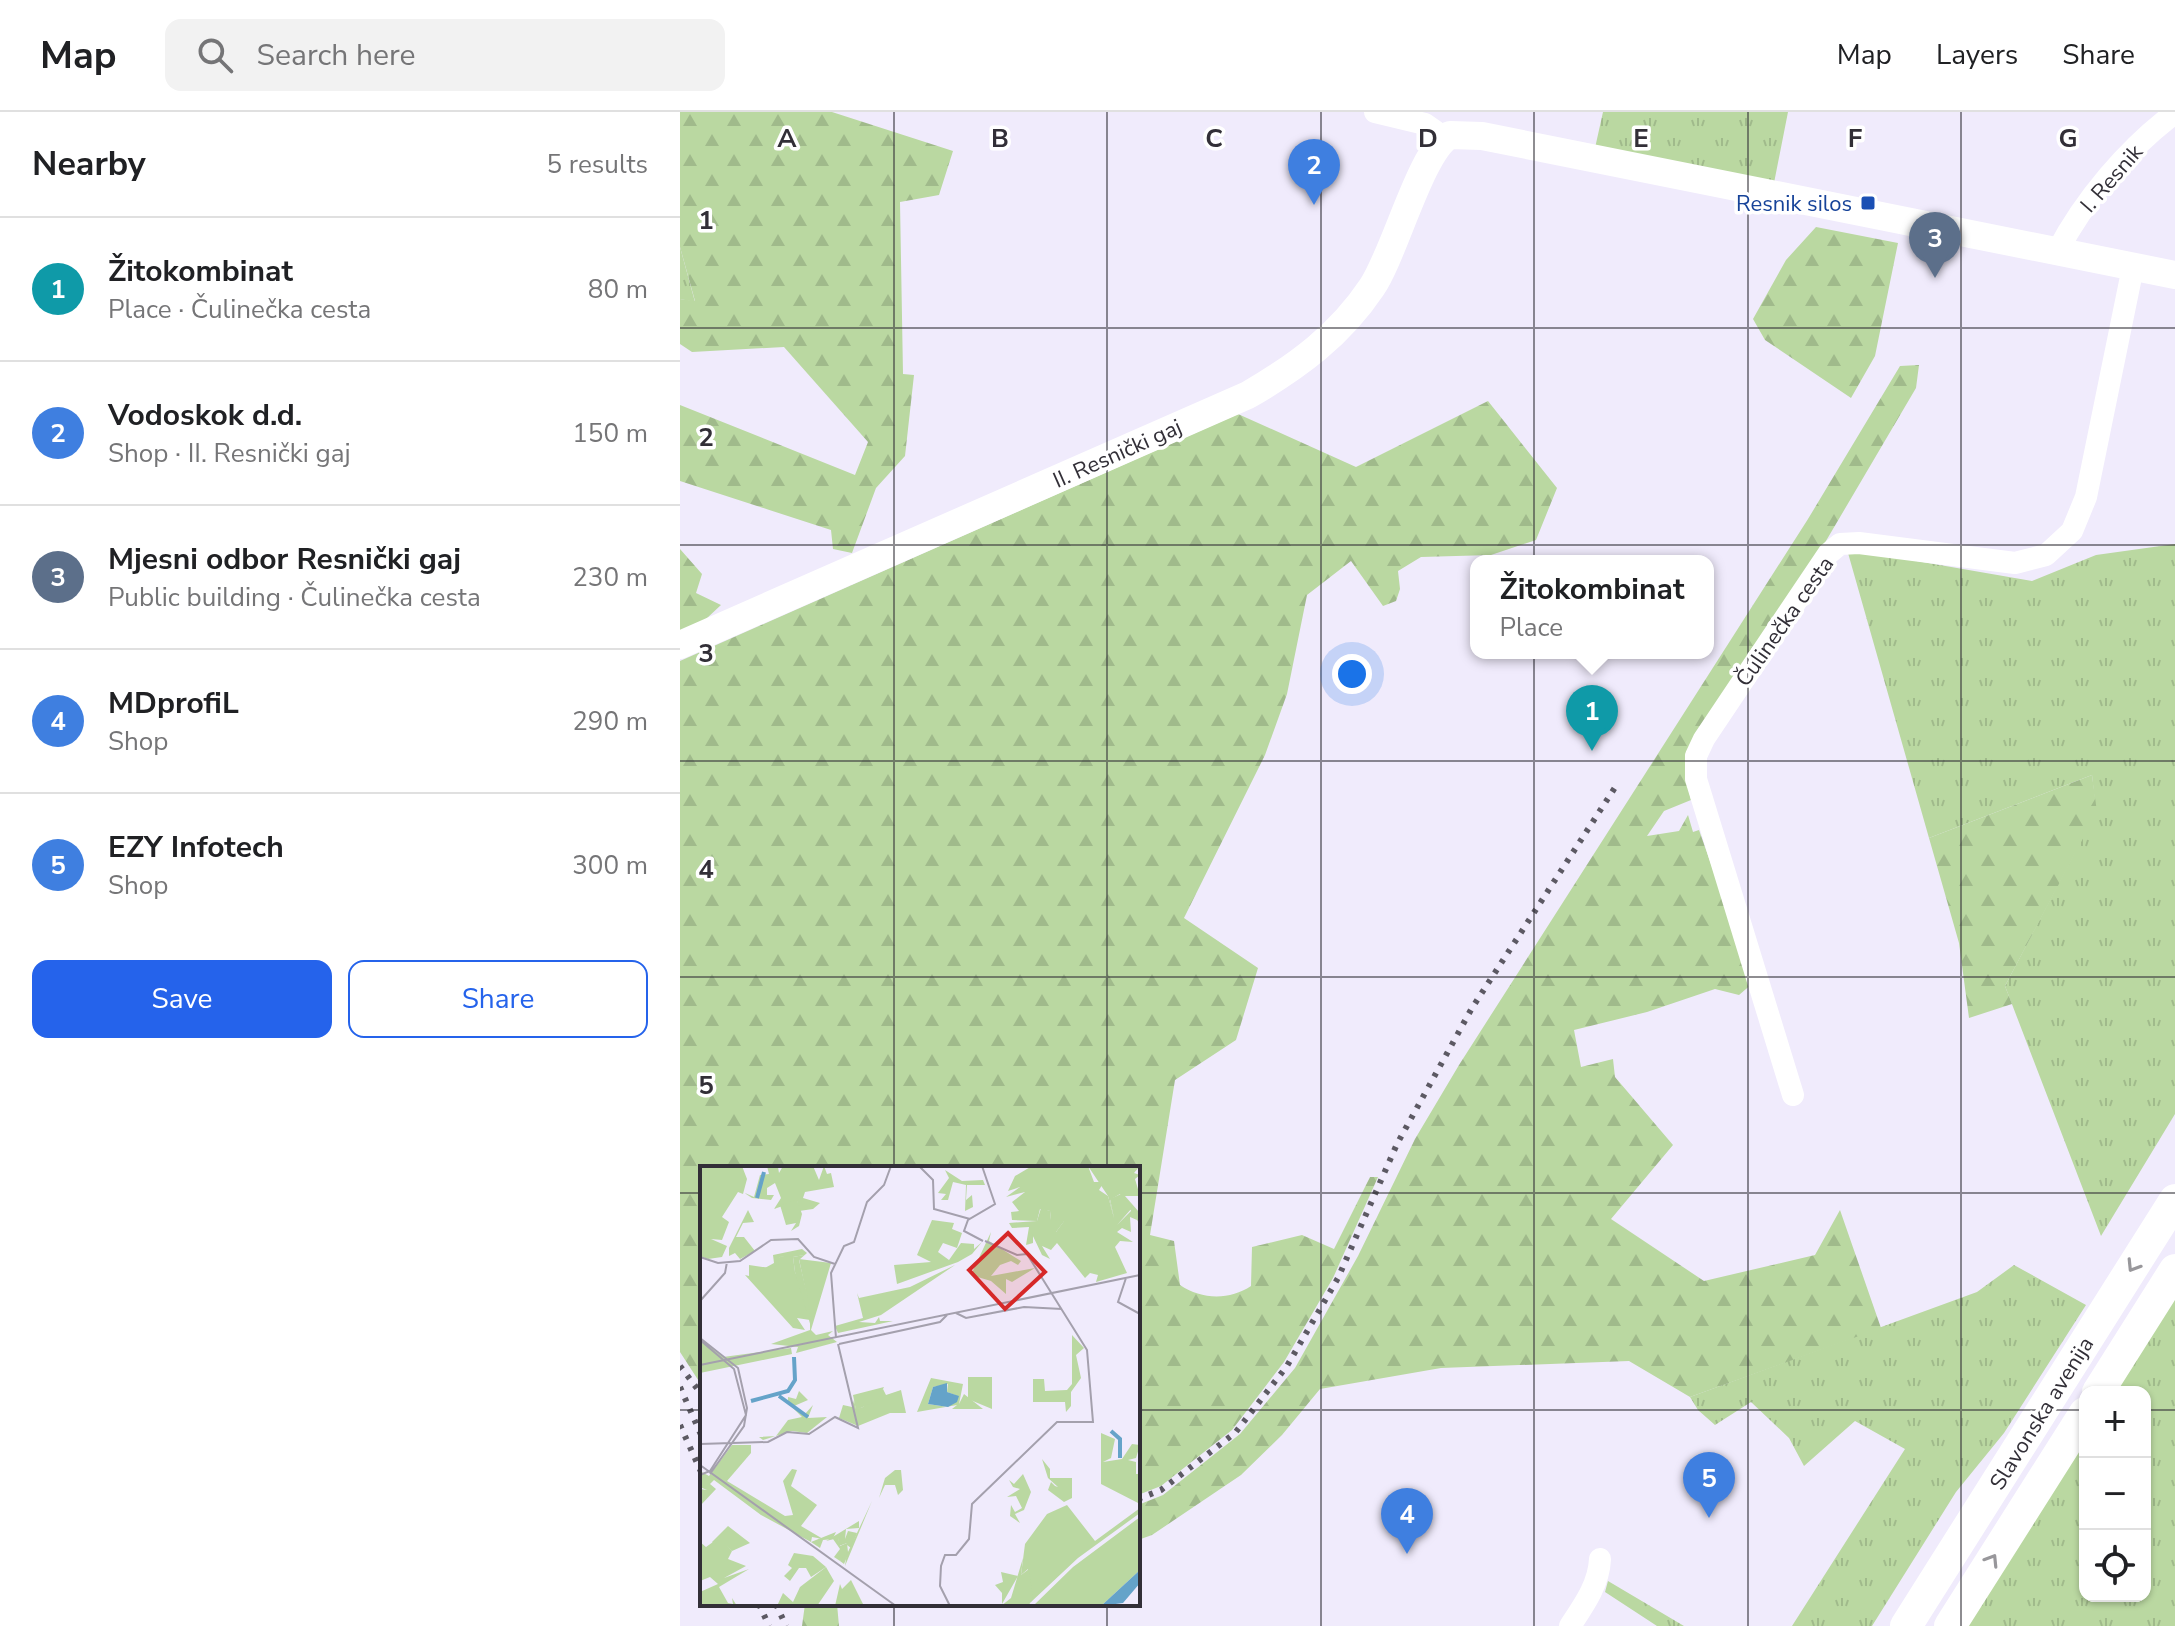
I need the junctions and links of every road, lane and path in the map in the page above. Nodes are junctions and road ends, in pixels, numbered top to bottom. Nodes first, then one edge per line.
1 (1375, 112) edge
2 (2175, 113) edge
3 (1445, 138) junction
4 (2057, 252) junction
5 (2133, 267) junction
6 (2175, 275) edge
7 (680, 645) edge
8 (1793, 1095) dead end
9 (2175, 1200) edge
10 (2175, 1270) edge
11 (2102, 1386) edge
12 (2079, 1422) edge
13 (1600, 1559) dead end
14 (1570, 1626) edge
15 (1906, 1626) edge
16 (1950, 1626) edge

1 - 3 street
2 - 4 street, I. Resnik
3 - 4 street
3 - 7 street, II. Resnički gaj
4 - 5 street
5 - 6 street
5 - 8 street, Čulinečka cesta
9 -> 15 main road, Slavonska avenija
10 - 11 main road, Slavonska avenija
16 -> 12 main road, Slavonska avenija
13 - 14 street

